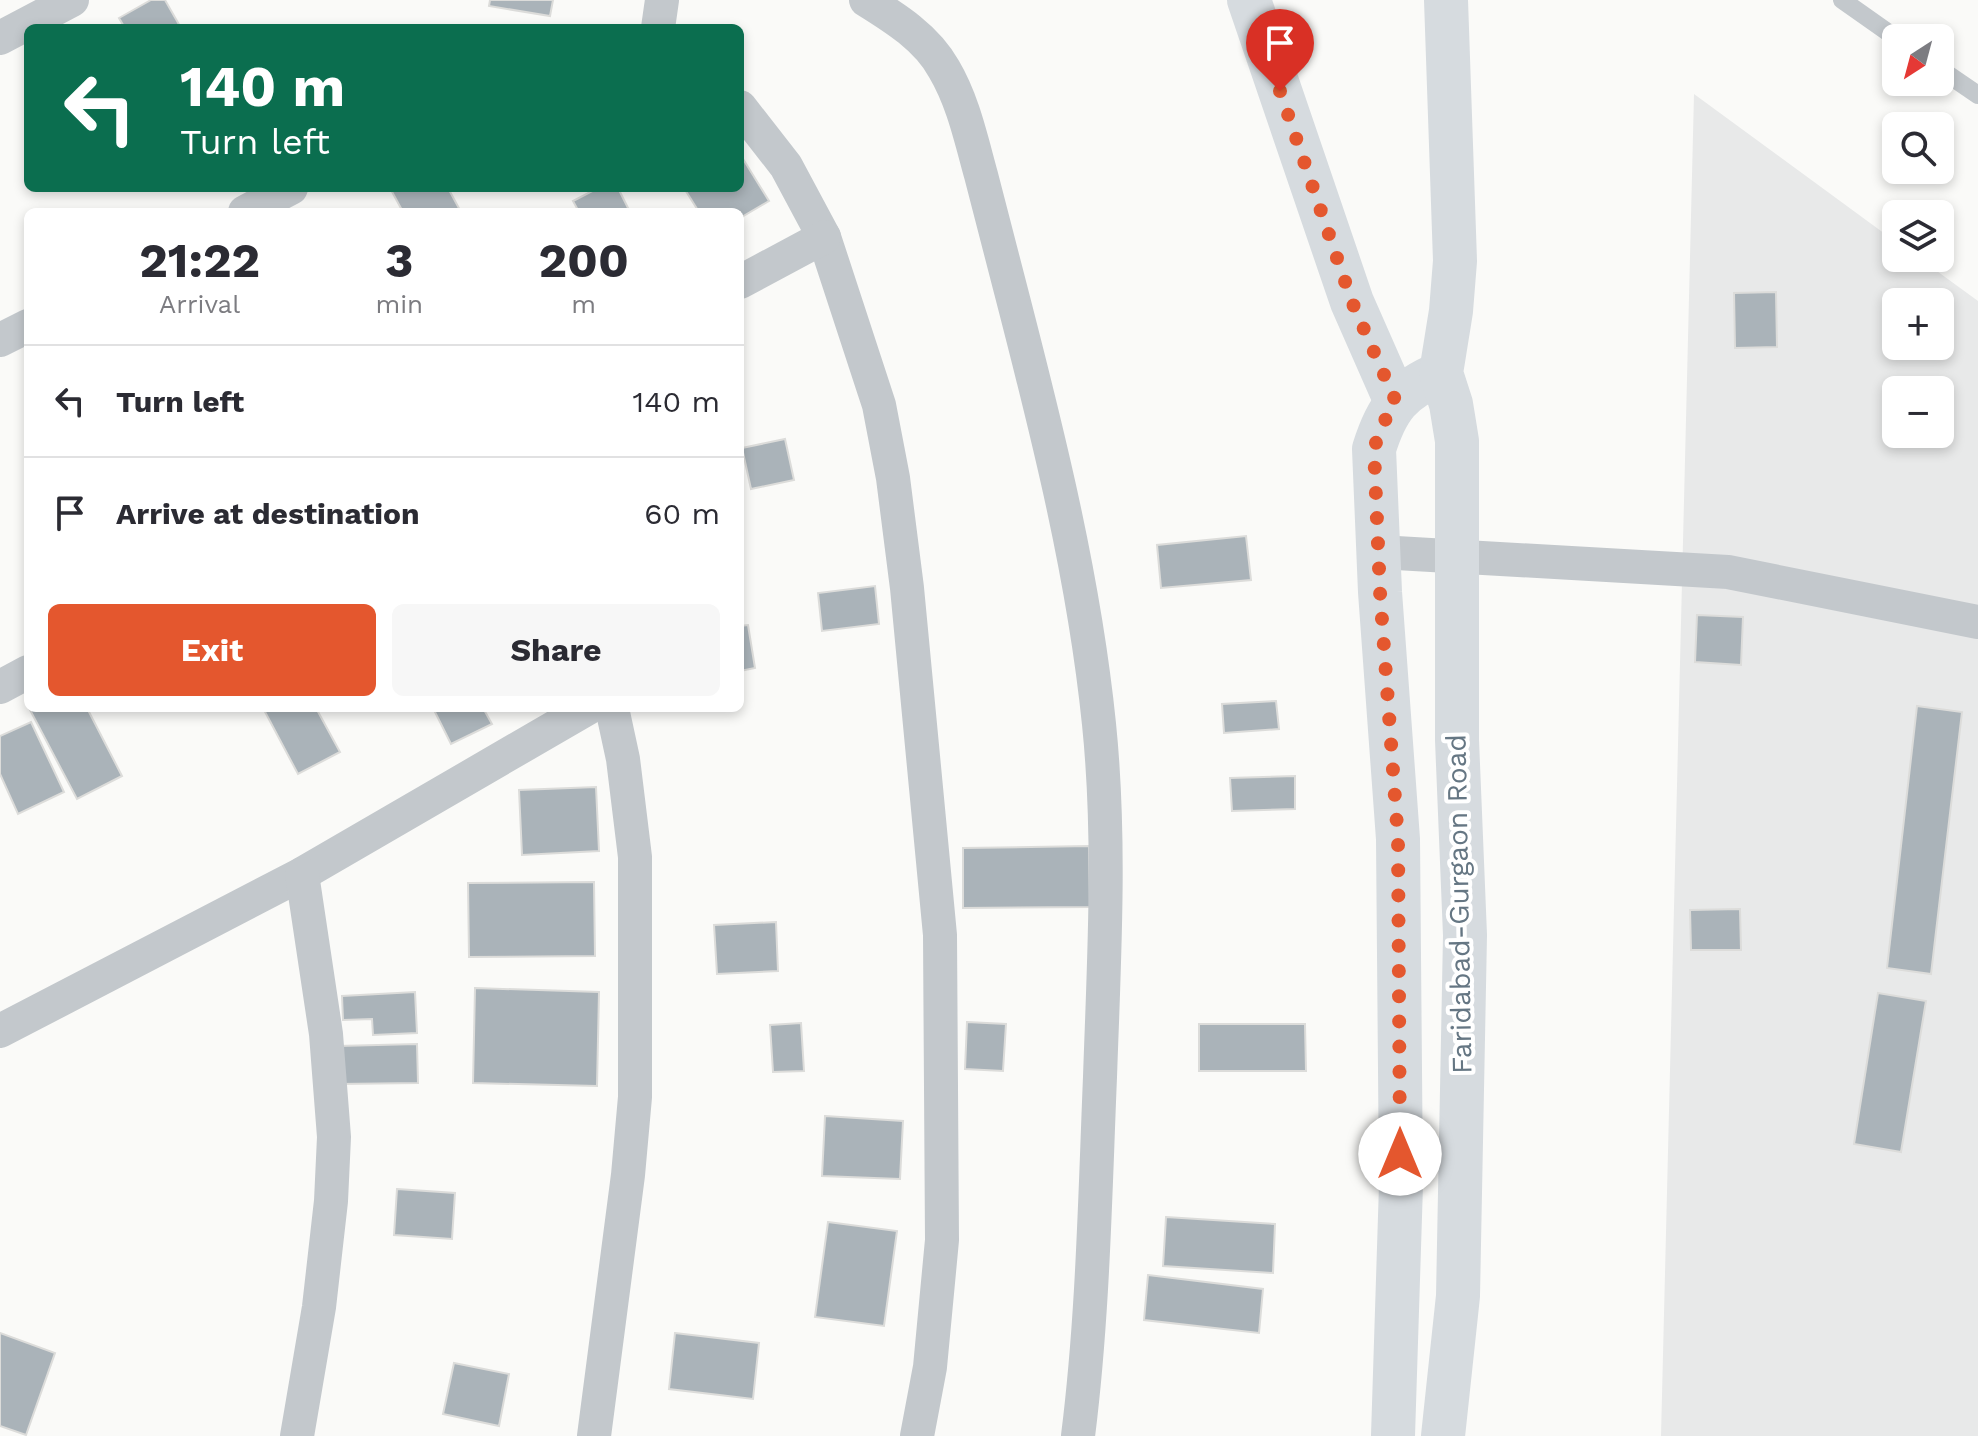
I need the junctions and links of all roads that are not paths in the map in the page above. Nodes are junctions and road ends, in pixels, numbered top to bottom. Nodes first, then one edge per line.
1 (72, 0) edge
2 (662, 0) edge
3 (866, 0) edge
4 (1249, 0) edge
5 (1446, 0) edge
6 (1842, 0) edge
7 (659, 24) edge
8 (5, 25) edge
9 (1882, 28) edge
10 (1954, 79) edge
11 (1978, 95) edge
12 (744, 112) edge
13 (283, 192) edge
14 (253, 208) edge
15 (824, 237) junction
16 (744, 280) edge
17 (24, 328) edge
18 (0, 340) edge
19 (1441, 373) junction
20 (1396, 402) junction
21 (1379, 552) junction
22 (1456, 556) junction
23 (1978, 622) edge
24 (24, 674) edge
25 (0, 687) edge
26 (581, 712) edge
27 (613, 712) edge
28 (302, 874) junction
29 (0, 1031) edge
30 (297, 1436) edge
31 (594, 1436) edge
32 (917, 1436) edge
33 (1078, 1436) edge
34 (1393, 1436) edge
35 (1443, 1436) edge

1 - 8 street
2 - 7 street
3 - 33 street
4 - 20 main road
5 - 19 main road, Faridabad-Gurgaon Road
6 - 9 lane
10 - 11 lane
12 - 15 street
13 - 14 street
15 - 16 street
15 - 32 street
17 - 18 street
19 - 20 main road
19 - 22 main road, Faridabad-Gurgaon Road
20 - 21 main road
21 - 22 street
21 - 34 main road
22 - 23 street
22 - 35 main road, Faridabad-Gurgaon Road
24 - 25 street
26 - 28 street
27 - 31 street
28 - 29 street
28 - 30 street

